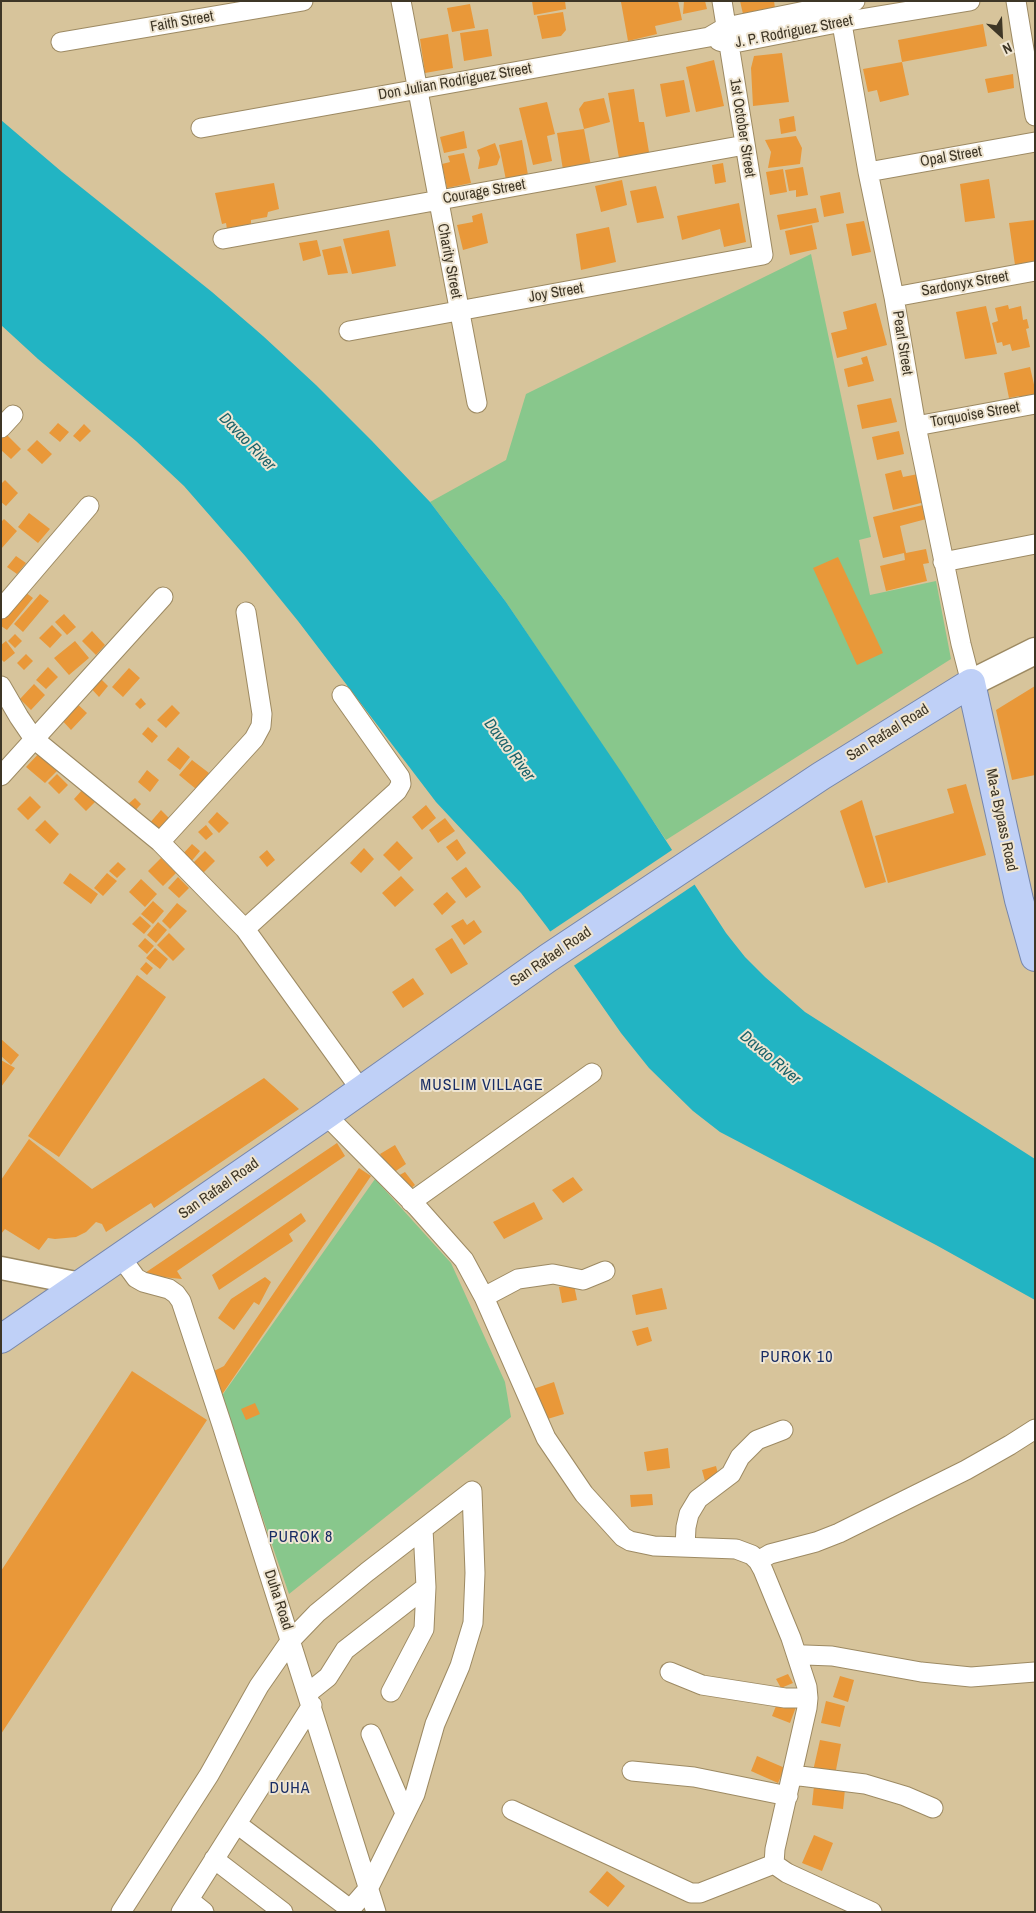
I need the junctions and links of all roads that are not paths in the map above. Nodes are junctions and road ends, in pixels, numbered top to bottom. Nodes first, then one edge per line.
1 (303, 1) edge
2 (401, 1) edge
3 (722, 1) edge
4 (970, 1) edge
5 (1016, 1) edge
6 (941, 4) edge
7 (843, 7) edge
8 (728, 36) junction
9 (709, 37) joint
10 (61, 42) dead end
11 (418, 89) junction
12 (1035, 116) edge
13 (201, 128) dead end
14 (1035, 142) edge
15 (745, 145) junction
16 (868, 172) junction
17 (437, 200) junction
18 (223, 239) dead end
19 (763, 255) joint
20 (1035, 271) edge
21 (894, 297) junction
22 (458, 311) junction
23 (349, 332) dead end
24 (476, 402) dead end
25 (1035, 404) edge
26 (916, 426) junction
27 (89, 506) dead end
28 (1035, 544) edge
29 (944, 562) junction
30 (163, 597) dead end
31 (1, 609) edge
32 (246, 612) dead end
33 (1035, 651) edge
34 (971, 683) junction
35 (1, 686) edge
36 (342, 695) dead end
37 (34, 739) junction
38 (1, 776) edge
39 (160, 842) junction
40 (245, 929) junction
41 (1035, 957) edge
42 (592, 1073) dead end
43 (361, 1090) junction
44 (326, 1115) junction
45 (411, 1202) junction
46 (120, 1256) junction
47 (1, 1268) edge
48 (605, 1271) dead end
49 (80, 1284) junction
50 (484, 1297) junction
51 (1, 1339) edge
52 (1035, 1429) edge
53 (783, 1430) dead end
54 (423, 1528) junction
55 (685, 1547) junction
56 (758, 1561) junction
57 (426, 1587) junction
58 (291, 1640) junction
59 (797, 1656) junction
60 (670, 1672) dead end
61 (1035, 1672) edge
62 (390, 1692) dead end
63 (808, 1698) junction
64 (310, 1699) junction
65 (371, 1734) dead end
66 (632, 1771) dead end
67 (792, 1775) junction
68 (788, 1796) junction
69 (933, 1808) dead end
70 (512, 1810) dead end
71 (405, 1813) junction
72 (236, 1824) junction
73 (214, 1859) junction
74 (774, 1864) junction
75 (368, 1889) junction
76 (185, 1906) edge
77 (349, 1910) edge
78 (869, 1911) edge
79 (122, 1912) edge
80 (204, 1912) edge
81 (282, 1912) edge
82 (376, 1912) edge

1 - 10 street, Faith Street
2 - 11 street, Charity Street
3 - 8 street, 1st October Street
4 - 6 street, J. P. Rodriguez Street
5 - 12 street
6 - 7 street, J. P. Rodriguez Street
7 - 8 street, J. P. Rodriguez Street
7 - 16 street, Pearl Street
8 - 9 street, J. P. Rodriguez Street
8 - 15 street, 1st October Street
9 - 11 street, Don Julian Rodriguez Street
11 - 13 street, Don Julian Rodriguez Street
11 - 17 street, Charity Street
14 - 16 street, Opal Street
15 - 17 street, Courage Street
15 - 19 street, 1st October Street
16 - 21 street, Pearl Street
17 - 18 street, Courage Street
17 - 22 street, Charity Street
19 - 22 street, Joy Street
20 - 21 street, Sardonyx Street
21 - 26 street, Pearl Street
22 - 23 street, Joy Street
22 - 24 street, Charity Street
25 - 26 street, Torquoise Street
26 - 29 street, Pearl Street
27 - 31 street
28 - 29 street
29 - 34 street, Pearl Street
30 - 37 street
32 - 39 street
33 - 34 main road, San Rafael Road
34 - 41 main road, Ma-a Bypass Road
34 - 43 main road, San Rafael Road
35 - 37 street
36 - 40 street
37 - 38 street
37 - 39 street
39 - 40 street
40 - 43 street
42 - 45 street
43 - 44 main road, San Rafael Road
44 - 45 street
44 - 46 main road, San Rafael Road
45 - 50 street
46 - 49 main road, San Rafael Road
46 - 58 street, Duha Road
47 - 49 street
48 - 50 street
49 - 51 main road, San Rafael Road
50 - 55 street
52 - 56 street
53 - 55 street
54 - 57 street
54 - 58 street
54 - 71 street
55 - 56 street
56 - 59 street
57 - 62 street
57 - 64 street
58 - 64 street, Duha Road
58 - 79 street
59 - 61 street
59 - 63 street
60 - 63 street
63 - 67 street
64 - 72 street
64 - 75 street, Duha Road
65 - 71 street
66 - 68 street
67 - 68 street
67 - 69 street
68 - 74 street
70 - 74 street
71 - 75 street
72 - 73 street
72 - 77 street
73 - 76 street
73 - 81 street
74 - 78 street
75 - 77 street
75 - 82 street, Duha Road
76 - 80 street

